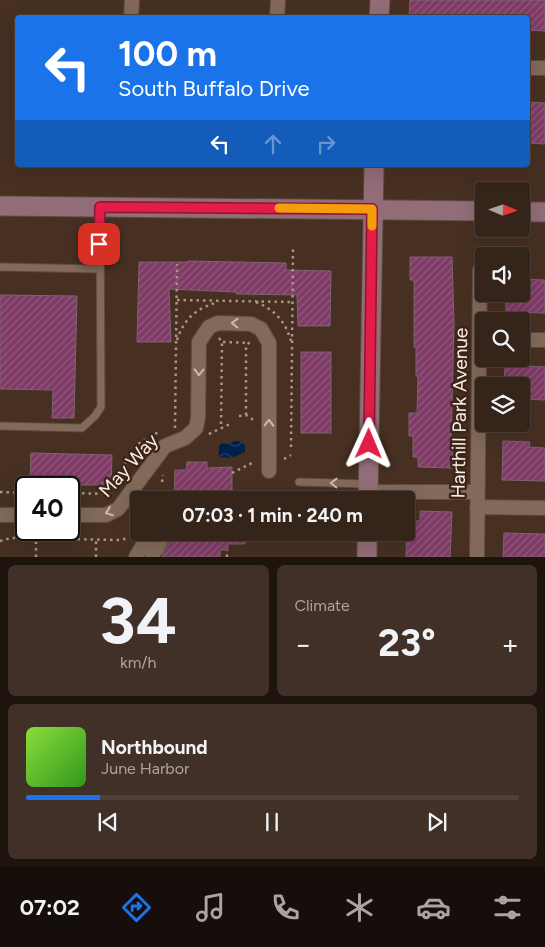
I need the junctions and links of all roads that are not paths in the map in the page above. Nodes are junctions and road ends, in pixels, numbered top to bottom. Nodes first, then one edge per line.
1 (132, 0) edge
2 (278, 0) edge
3 (380, 0) edge
4 (131, 15) edge
5 (277, 15) edge
6 (379, 15) edge
7 (530, 68) edge
8 (545, 68) edge
9 (374, 167) edge
10 (0, 206) edge
11 (100, 207) junction
12 (372, 209) junction
13 (475, 211) edge
14 (530, 212) edge
15 (545, 212) edge
16 (0, 267) edge
17 (99, 269) junction
18 (530, 340) edge
19 (545, 340) edge
20 (480, 367) edge
21 (0, 426) edge
22 (269, 471) dead end
23 (299, 482) dead end
24 (361, 491) edge
25 (368, 491) edge
26 (415, 492) edge
27 (477, 492) junction
28 (477, 507) junction
29 (545, 508) edge
30 (0, 515) edge
31 (15, 515) edge
32 (80, 515) edge
33 (149, 541) edge
34 (160, 541) edge
35 (367, 541) edge
36 (136, 557) edge
37 (153, 557) edge
38 (367, 557) edge
39 (477, 557) edge

1 - 4 street
2 - 5 street
3 - 6 main road
7 - 8 street
9 - 12 main road
10 - 11 main road
11 - 12 main road
11 - 17 lane
12 - 13 main road
12 - 25 main road
14 - 15 main road
16 - 17 lane
17 - 21 lane
18 - 19 street
20 - 27 street, Harthill Park Avenue
22 -> 32 street, May Way
24 -> 23 lane
26 - 27 street
27 - 28 street, Harthill Park Avenue
28 - 29 street
28 - 39 street, Harthill Park Avenue
30 - 31 street
33 - 36 street
34 - 37 street
35 - 38 main road

